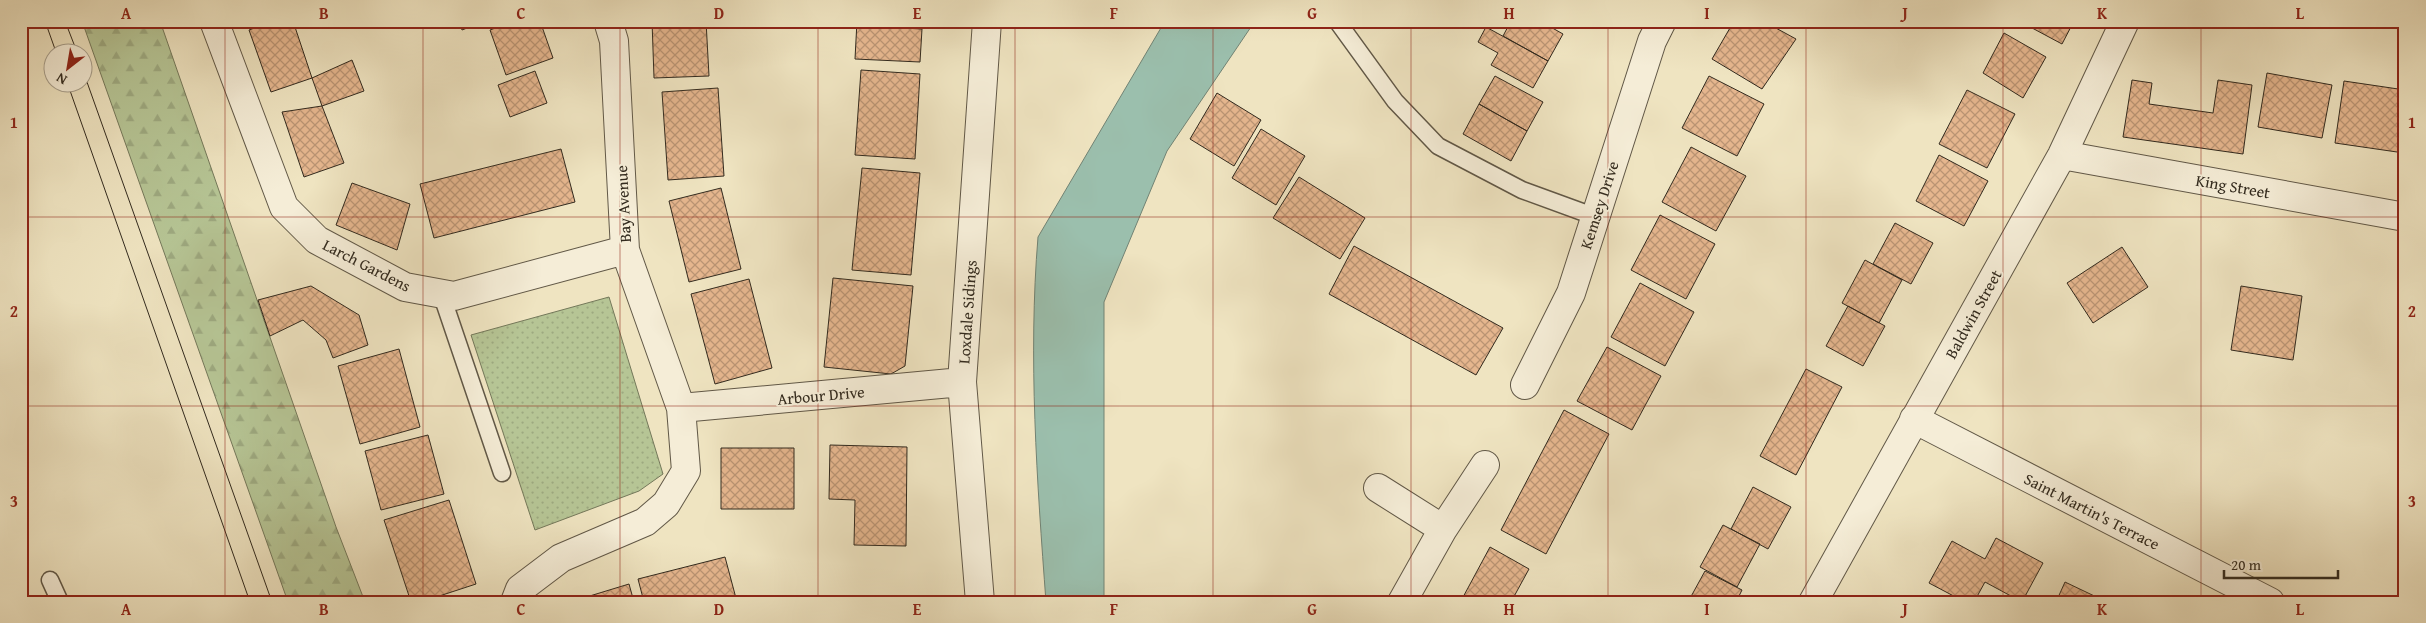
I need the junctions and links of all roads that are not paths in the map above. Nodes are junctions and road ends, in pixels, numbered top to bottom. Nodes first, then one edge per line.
1 (214, 21) edge
2 (608, 21) edge
3 (987, 21) edge
4 (1337, 21) edge
5 (1662, 21) edge
6 (2125, 21) edge
7 (2062, 155) junction
8 (2405, 217) edge
9 (1596, 218) junction
10 (626, 250) junction
11 (442, 296) junction
12 (962, 382) junction
13 (1525, 385) dead end
14 (681, 408) junction
15 (1914, 419) junction
16 (1484, 465) dead end
17 (502, 473) dead end
18 (1378, 488) dead end
19 (1443, 528) junction
20 (50, 580) dead end
21 (60, 602) edge
22 (515, 602) edge
23 (980, 602) edge
24 (1402, 602) edge
25 (1813, 602) edge
26 (2270, 602) edge

1 - 11 street, Larch Gardens
2 - 10 street, Bay Avenue
3 - 12 street, Loxdale Sidings
4 - 9 lane
5 - 9 street, Kemsey Drive
6 - 7 street, Baldwin Street
7 - 8 street, King Street
7 - 15 street, Baldwin Street
9 - 13 street, Kemsey Drive
10 - 11 street, Larch Gardens
10 - 14 street, Bay Avenue
11 - 17 lane
12 - 14 street, Arbour Drive
12 - 23 street, Loxdale Sidings
14 - 22 street, Bay Avenue
15 - 25 street, Baldwin Street
15 - 26 street, Saint Martin's Terrace
16 - 19 street
18 - 19 street
19 - 24 street
20 - 21 lane

